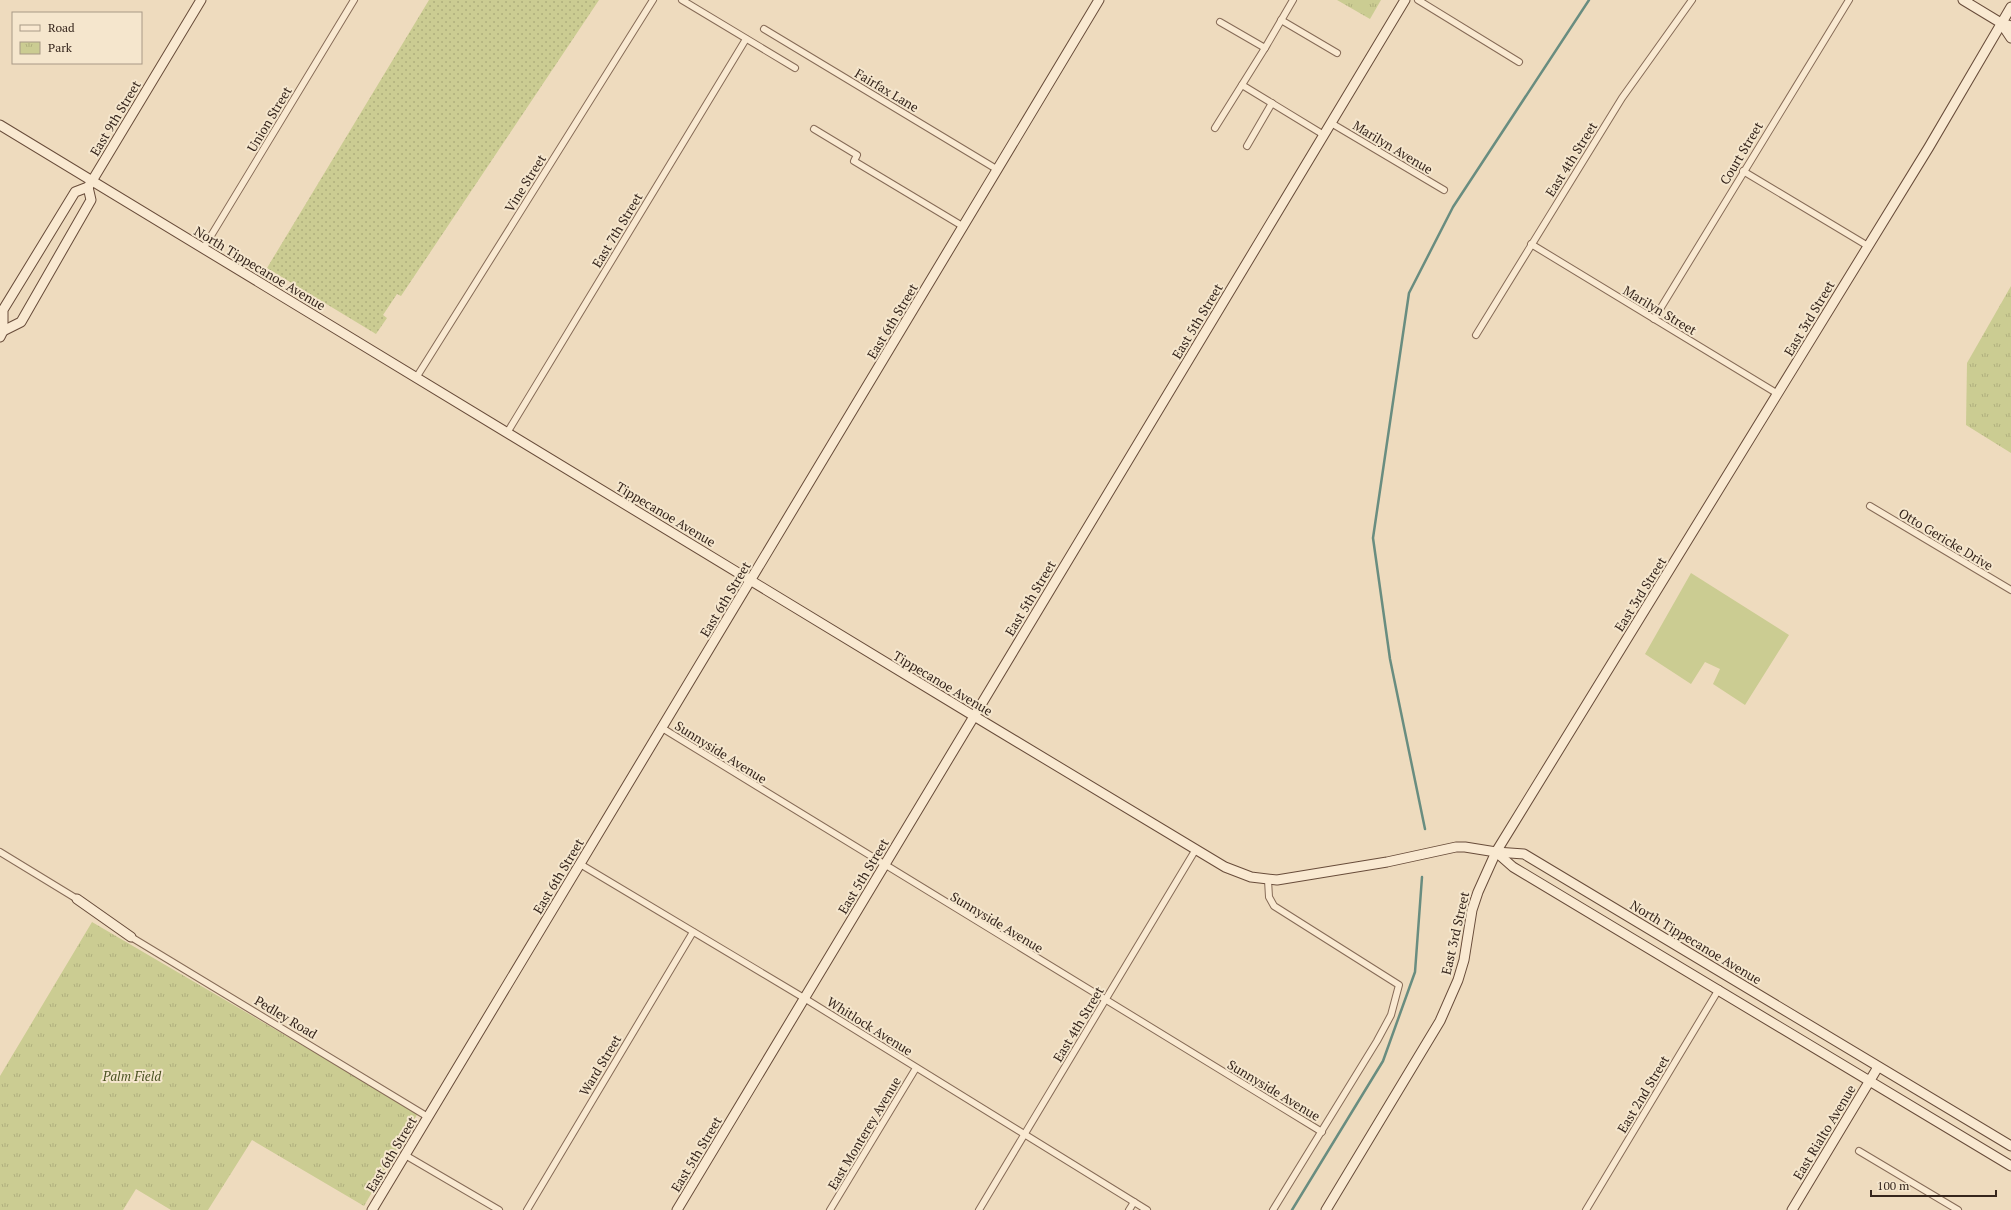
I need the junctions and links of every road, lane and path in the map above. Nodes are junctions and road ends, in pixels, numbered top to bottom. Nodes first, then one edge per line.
1 (202, 0) edge
2 (354, 0) edge
3 (652, 0) edge
4 (682, 0) edge
5 (1099, 0) edge
6 (1293, 0) edge
7 (1405, 0) edge
8 (1418, 0) edge
9 (1692, 0) edge
10 (1849, 0) edge
11 (1963, 0) edge
12 (2011, 7) edge
13 (1281, 20) junction
14 (1220, 22) dead end
15 (2001, 23) junction
16 (2011, 26) edge
17 (764, 29) dead end
18 (2011, 38) edge
19 (746, 39) junction
20 (1265, 48) junction
21 (1337, 53) dead end
22 (1519, 62) dead end
23 (795, 68) dead end
24 (1242, 85) junction
25 (1272, 103) junction
26 (1331, 123) junction
27 (0, 125) edge
28 (1214, 128) dead end
29 (814, 129) dead end
30 (1324, 135) junction
31 (1247, 146) dead end
32 (998, 170) junction
33 (1743, 171) junction
34 (90, 184) junction
35 (1444, 190) dead end
36 (964, 227) junction
37 (1531, 244) junction
38 (1868, 246) junction
39 (203, 249) junction
40 (1654, 319) junction
41 (2, 334) edge
42 (1476, 335) dead end
43 (416, 378) junction
44 (1778, 394) junction
45 (507, 433) junction
46 (1870, 506) dead end
47 (751, 581) junction
48 (2011, 590) edge
49 (974, 716) junction
50 (662, 728) junction
51 (1196, 850) junction
52 (0, 852) edge
53 (1496, 852) junction
54 (1387, 862) joint
55 (580, 864) junction
56 (884, 865) junction
57 (1268, 880) junction
58 (77, 899) joint
59 (693, 932) junction
60 (131, 937) joint
61 (1726, 976) junction
62 (1719, 989) junction
63 (804, 998) junction
64 (1105, 1000) junction
65 (1878, 1067) junction
66 (916, 1068) junction
67 (1870, 1081) junction
68 (428, 1117) junction
69 (1322, 1132) junction
70 (1024, 1134) junction
71 (2011, 1146) edge
72 (1859, 1151) dead end
73 (405, 1155) junction
74 (2011, 1166) edge
75 (1134, 1202) junction
76 (372, 1210) edge
77 (499, 1210) edge
78 (527, 1210) edge
79 (677, 1210) edge
80 (830, 1210) edge
81 (979, 1210) edge
82 (1129, 1210) edge
83 (1147, 1210) edge
84 (1274, 1210) edge
85 (1326, 1210) edge
86 (1586, 1210) edge
87 (1792, 1210) edge
88 (1958, 1210) edge

1 - 34 street, East 9th Street
2 - 39 street, Union Street
3 - 43 street, Vine Street
4 - 19 street
5 - 32 street, East 6th Street
6 - 13 street
7 - 26 street, East 5th Street
8 - 22 street
9 - 37 street, East 4th Street
10 - 33 street, Court Street
11 - 15 street
12 - 15 street, East 3rd Street
13 - 20 street
13 - 21 street
14 - 20 street
15 - 16 street
15 - 18 street
15 - 38 street, East 3rd Street
17 - 32 street, Fairfax Lane
19 - 23 street
19 - 45 street, East 7th Street
20 - 24 street
24 - 25 street
24 - 28 street
25 - 30 street
25 - 31 street
26 - 30 street, East 5th Street
26 - 35 street, Marilyn Avenue
27 - 34 street, North Tippecanoe Avenue
29 - 36 street
30 - 49 street, East 5th Street
32 - 36 street, East 6th Street
33 - 38 street
33 - 40 street, Court Street
34 - 39 street, North Tippecanoe Avenue
34 - 41 street, East 9th Street
34 - 41 street, East 9th Street
36 - 47 street, East 6th Street
37 - 40 street, Marilyn Street
37 - 42 street, East 4th Street
38 - 44 street, East 3rd Street
39 - 43 street, North Tippecanoe Avenue
40 - 44 street, Marilyn Street
43 - 45 street, North Tippecanoe Avenue
44 - 53 street, East 3rd Street
45 - 47 street, Tippecanoe Avenue
46 - 48 street, Otto Gericke Drive
47 - 49 street, Tippecanoe Avenue
47 - 50 street, East 6th Street
49 - 51 street, Tippecanoe Avenue
49 - 56 street, East 5th Street
50 - 55 street, East 6th Street
50 - 56 street, Sunnyside Avenue
51 - 57 street, Tippecanoe Avenue
51 - 64 street, East 4th Street
52 - 58 street
53 - 54 street, North Tippecanoe Avenue
53 - 61 street, North Tippecanoe Avenue
53 - 62 street
53 - 85 street, East 3rd Street
54 - 57 street, Tippecanoe Avenue
55 - 59 street, Whitlock Avenue
55 - 68 street, East 6th Street
56 - 63 street, East 5th Street
56 - 64 street, Sunnyside Avenue
57 - 69 street
58 - 60 street
59 - 63 street, Whitlock Avenue
59 - 78 street, Ward Street
60 - 68 street, Pedley Road
61 - 62 street
61 - 65 street, North Tippecanoe Avenue
62 - 67 street
62 - 86 street, East 2nd Street
63 - 66 street, Whitlock Avenue
63 - 79 street, East 5th Street
64 - 69 street, Sunnyside Avenue
64 - 70 street, East 4th Street
65 - 67 street, East Rialto Avenue
65 - 71 street, North Tippecanoe Avenue
66 - 70 street, Whitlock Avenue
66 - 80 street, East Monterey Avenue
67 - 74 street
67 - 87 street, East Rialto Avenue
68 - 73 street, East 6th Street
69 - 84 street
70 - 75 street, Whitlock Avenue
70 - 81 street, East 4th Street
72 - 88 street
73 - 76 street, East 6th Street
73 - 77 street
75 - 82 street
75 - 83 street, Whitlock Avenue

